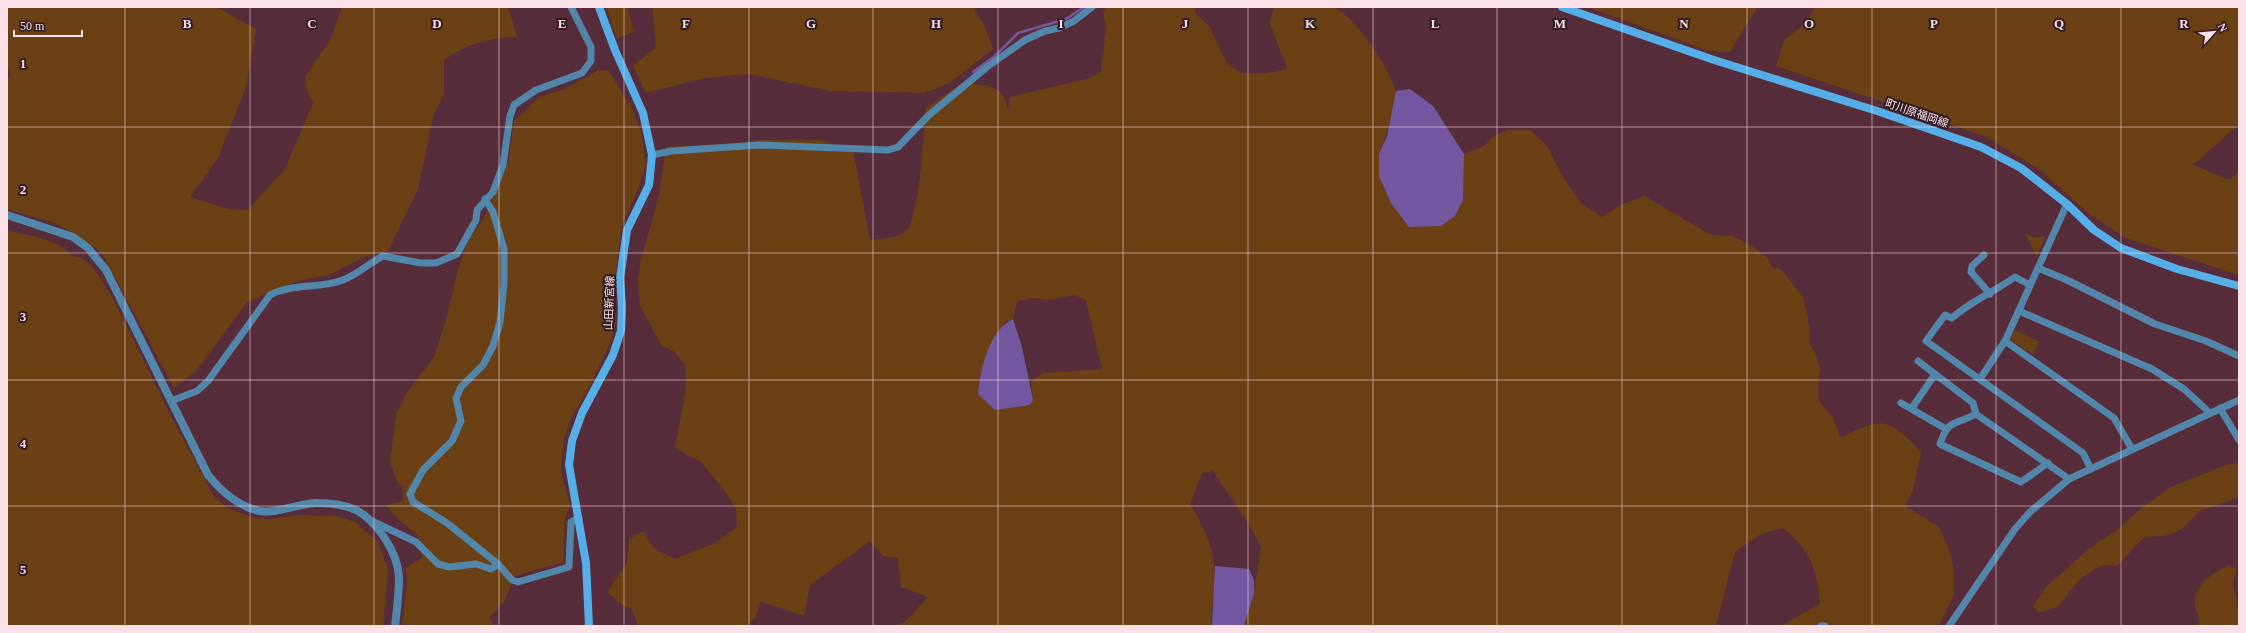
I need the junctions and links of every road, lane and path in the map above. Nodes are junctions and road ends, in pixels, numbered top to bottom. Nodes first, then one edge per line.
1 (571, 7) edge
2 (599, 7) edge
3 (1092, 7) edge
4 (1562, 7) edge
5 (652, 155) junction
6 (485, 199) junction
7 (2067, 204) junction
8 (7, 215) edge
9 (1984, 255) dead end
10 (2038, 268) junction
11 (2030, 285) junction
12 (2239, 286) edge
13 (1990, 294) junction
14 (2019, 311) junction
15 (2005, 341) junction
16 (2239, 356) edge
17 (1918, 360) dead end
18 (1935, 374) junction
19 (1980, 379) junction
20 (2239, 400) edge
21 (171, 401) junction
22 (1901, 403) dead end
23 (1912, 408) junction
24 (2220, 408) junction
25 (2210, 412) junction
26 (1976, 414) junction
27 (1946, 429) junction
28 (2239, 440) edge
29 (2132, 449) junction
30 (2048, 463) junction
31 (2091, 469) junction
32 (2069, 479) junction
33 (579, 518) junction
34 (368, 519) junction
35 (498, 564) junction
36 (395, 626) edge
37 (589, 626) edge
38 (1821, 626) edge
39 (1825, 626) edge
40 (1948, 626) edge

1 - 6 street
2 - 5 main road, 山田新宮線
3 - 5 street
4 - 7 main road, 町川原福岡線
5 - 33 main road, 山田新宮線
6 - 21 street
6 - 35 street
7 - 10 street
7 - 12 main road, 町川原福岡線
8 - 21 street
9 - 13 street
10 - 11 street
10 - 16 street
11 - 13 street
11 - 14 street
13 - 19 street
14 - 15 street
14 - 25 street
15 - 19 street
15 - 29 street
17 - 18 street
18 - 23 street
18 - 26 street
19 - 31 street
20 - 24 street
21 - 34 street
22 - 23 street
23 - 27 street
24 - 25 street
24 - 28 street
25 - 29 street
26 - 27 street
26 - 30 street
27 - 30 street
29 - 31 street
30 - 32 street
31 - 32 street
32 - 40 street
33 - 35 street
33 - 37 main road, 山田新宮線
34 - 35 street
34 - 36 street
38 - 39 street

